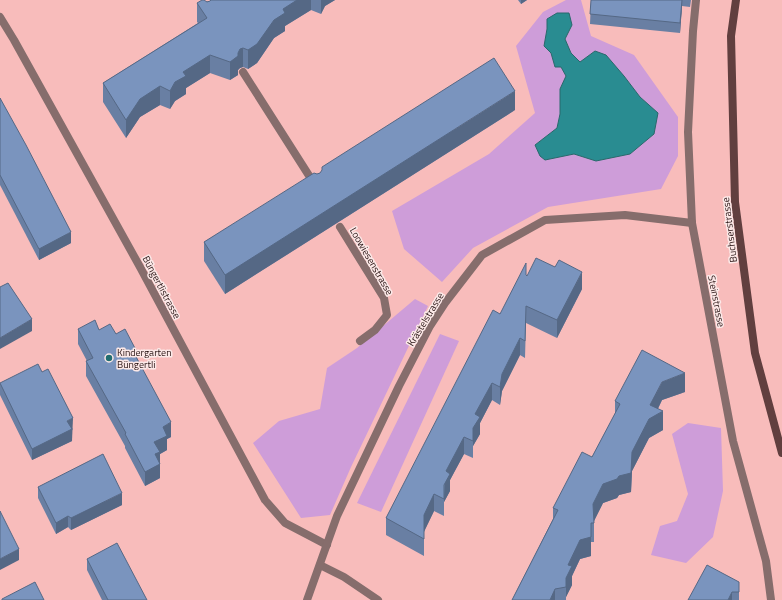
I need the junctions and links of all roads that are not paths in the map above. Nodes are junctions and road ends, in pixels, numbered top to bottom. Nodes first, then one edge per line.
1 (696, 0) edge
2 (736, 0) edge
3 (0, 18) edge
4 (243, 72) dead end
5 (317, 187) edge
6 (692, 223) junction
7 (340, 227) dead end
8 (360, 341) dead end
9 (782, 453) edge
10 (327, 545) junction
11 (320, 565) junction
12 (307, 600) edge
13 (378, 600) edge
14 (771, 600) edge

1 - 6 street, Steinstrasse
2 - 9 main road, Buchserstrasse
3 - 10 street, Büngertlistrasse
4 - 5 street
6 - 10 street, Krästelstrasse
6 - 14 street, Steinstrasse
7 - 8 street, Loowiesenstrasse
10 - 11 street, Krästelstrasse
11 - 12 street, Krästelstrasse
11 - 13 street

